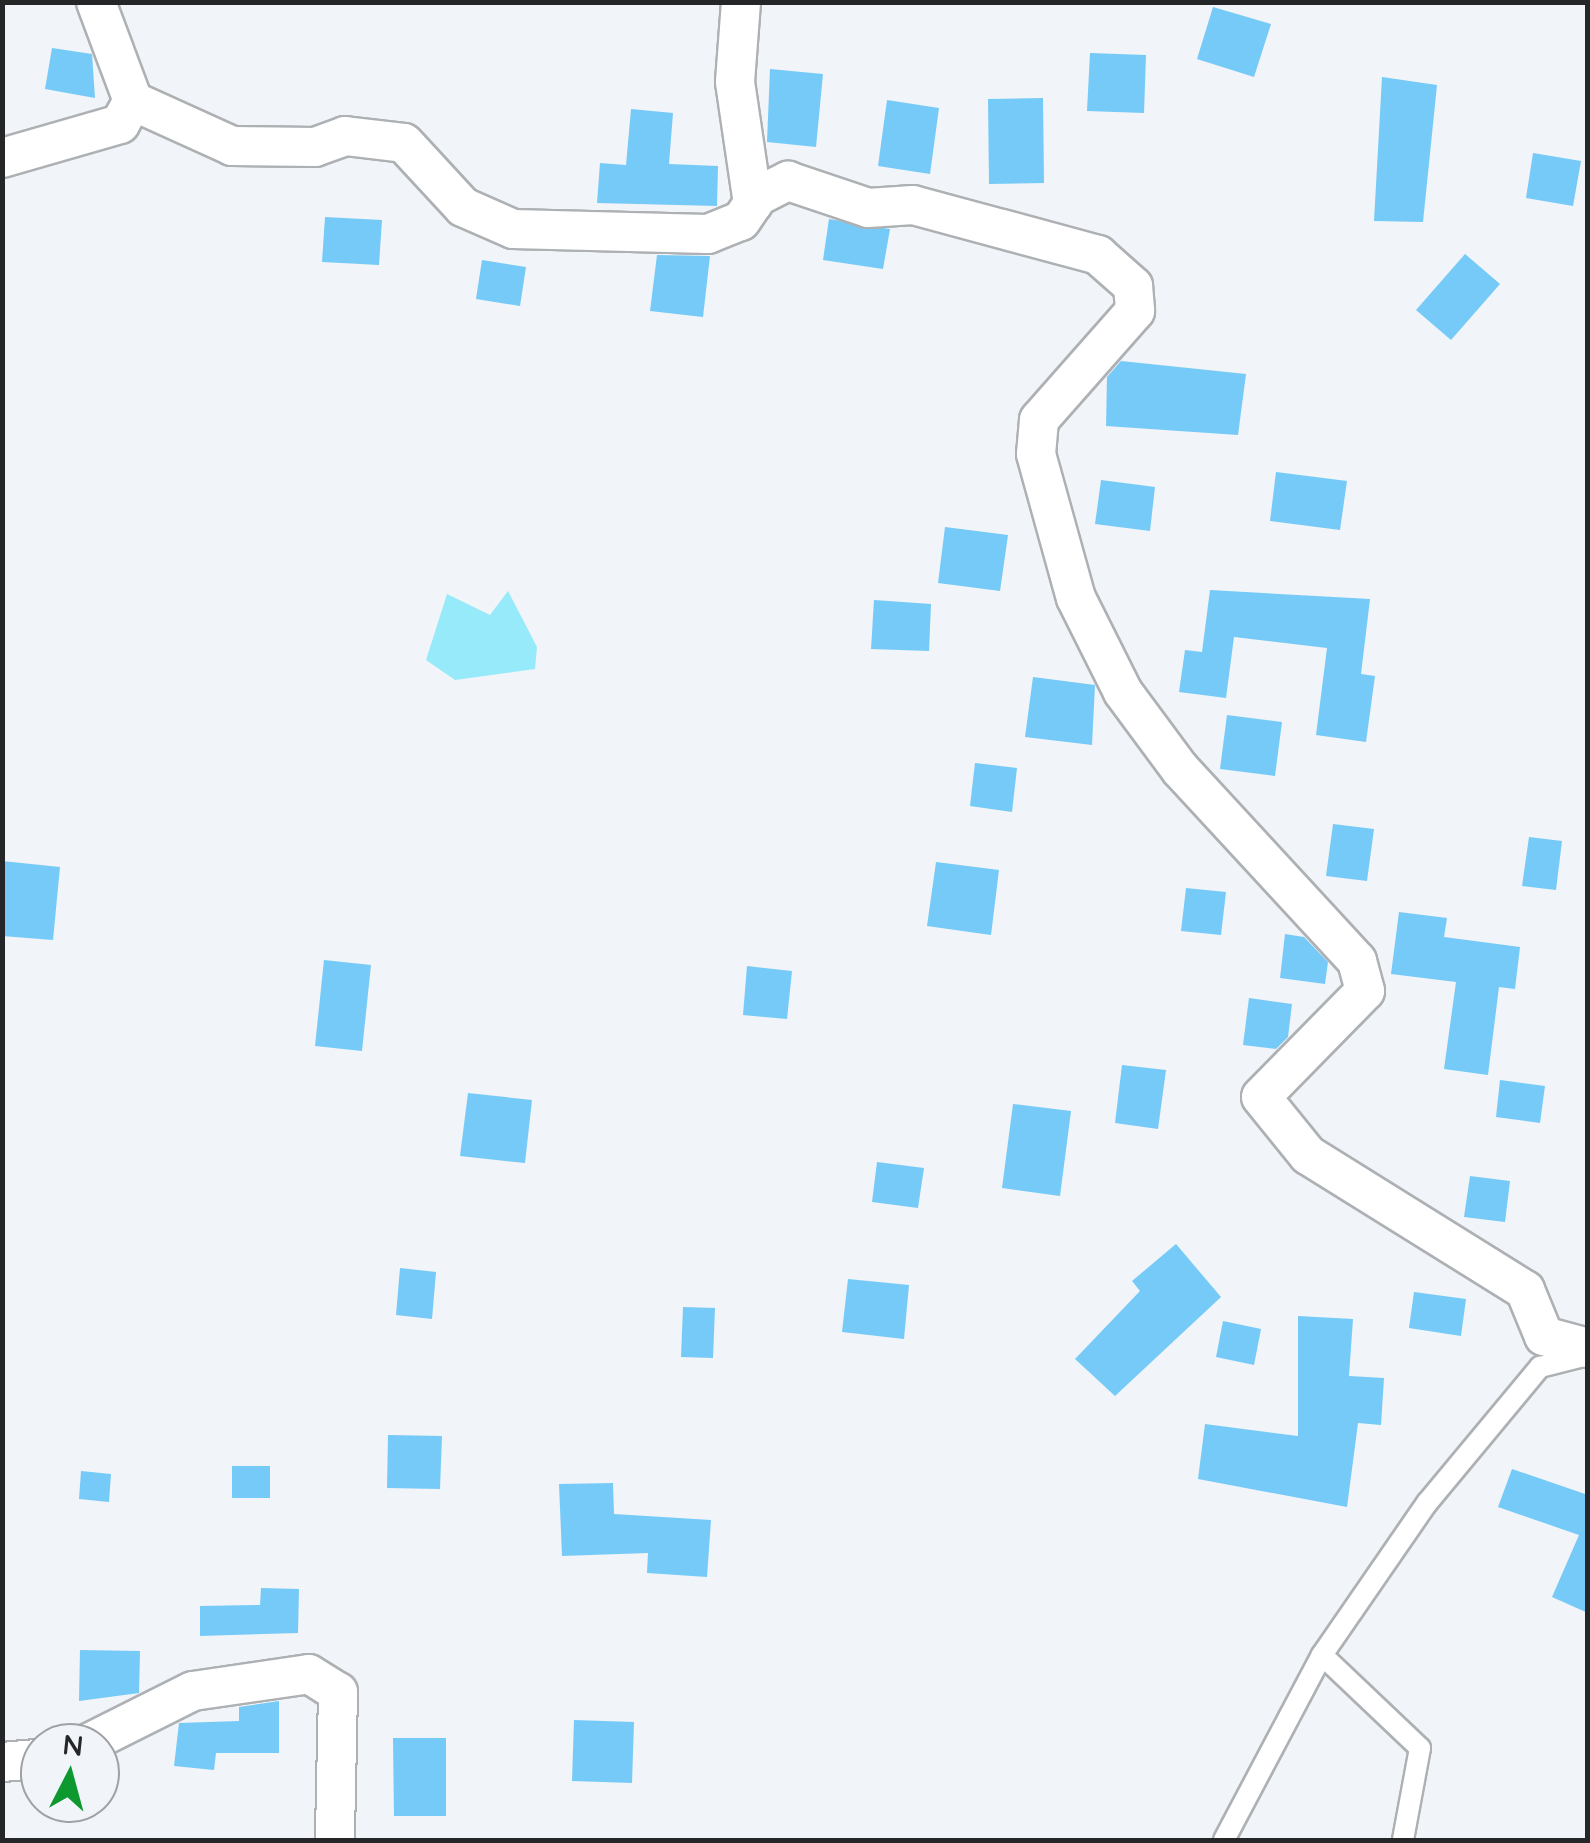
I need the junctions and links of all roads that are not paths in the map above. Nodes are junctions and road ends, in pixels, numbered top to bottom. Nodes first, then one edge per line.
1 (96, 2) edge
2 (741, 2) edge
3 (132, 100) junction
4 (2, 158) edge
5 (753, 204) junction
6 (1588, 1352) edge
7 (1322, 1655) junction
8 (120, 1728) edge
9 (335, 1840) edge
10 (1224, 1840) edge
11 (1403, 1840) edge

1 - 3 street
2 - 5 street
3 - 4 street
3 - 5 street
5 - 6 street
6 - 7 lane
7 - 10 lane
7 - 11 lane
8 - 9 street

